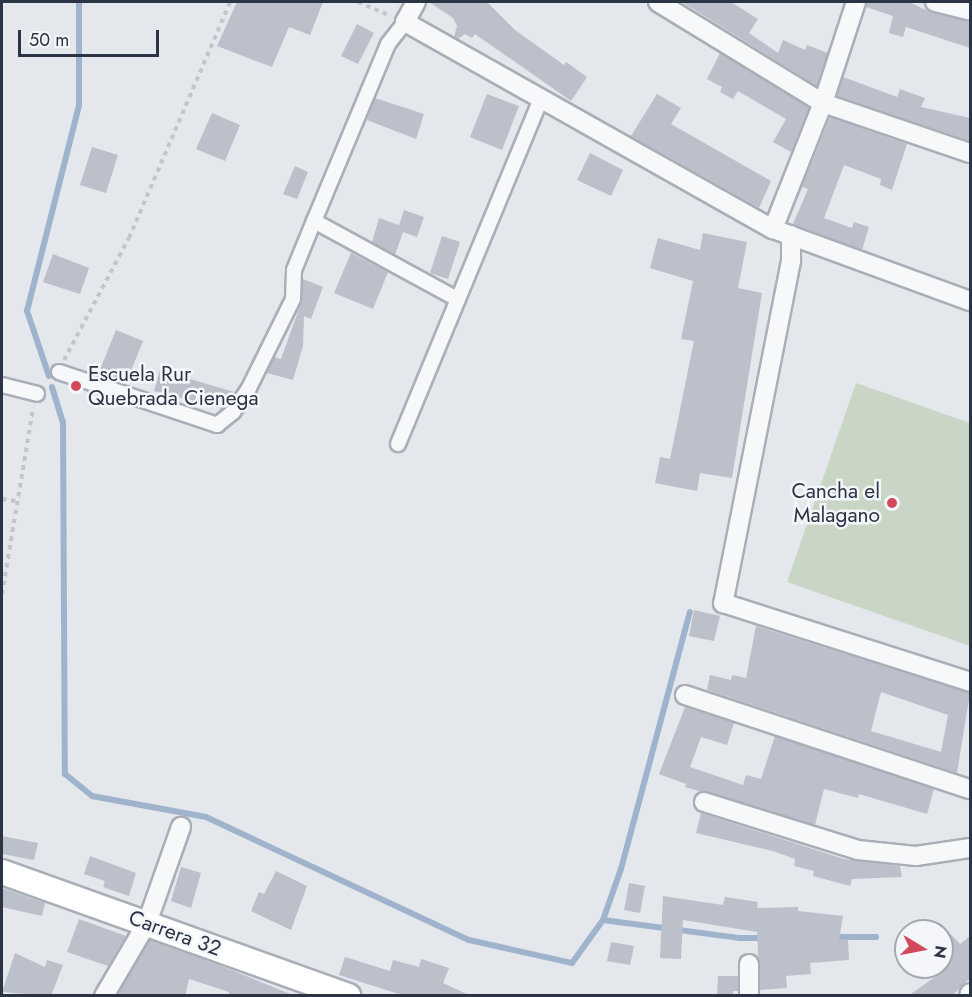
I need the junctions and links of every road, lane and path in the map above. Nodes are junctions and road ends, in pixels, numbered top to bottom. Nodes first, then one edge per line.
1 (230, 2) edge
2 (358, 2) edge
3 (416, 2) edge
4 (658, 2) edge
5 (856, 2) edge
6 (935, 2) edge
7 (970, 11) edge
8 (405, 22) junction
9 (541, 99) junction
10 (823, 103) junction
11 (970, 153) edge
12 (314, 221) junction
13 (773, 229) junction
14 (791, 236) junction
15 (458, 299) junction
16 (970, 301) edge
17 (58, 372) joint
18 (2, 385) edge
19 (37, 394) joint
20 (398, 444) dead end
21 (2, 499) edge
22 (20, 502) junction
23 (2, 594) edge
24 (970, 682) edge
25 (685, 695) dead end
26 (970, 789) edge
27 (705, 802) dead end
28 (181, 827) dead end
29 (970, 848) edge
30 (2, 872) edge
31 (147, 923) junction
32 (748, 964) dead end
33 (301, 988) edge
34 (104, 996) edge
35 (348, 996) edge
36 (749, 996) edge

1 - 17 path
2 - 8 path
3 - 8 street
4 - 10 street
5 - 10 street
6 - 7 street
8 - 9 street
8 - 12 street
9 - 13 street
9 - 15 street
10 - 11 street
10 - 13 street
12 - 15 street
12 - 17 street
13 - 14 street
14 - 16 street
14 - 24 street
15 - 20 street
18 - 19 street
19 - 22 path
21 - 22 path
22 - 23 path
25 - 26 street
27 - 29 street
28 - 31 street
30 - 31 main road, Carrera 32
31 - 33 main road, Carrera 32
31 - 34 street
32 - 36 street
33 - 35 main road, Carrera 32

